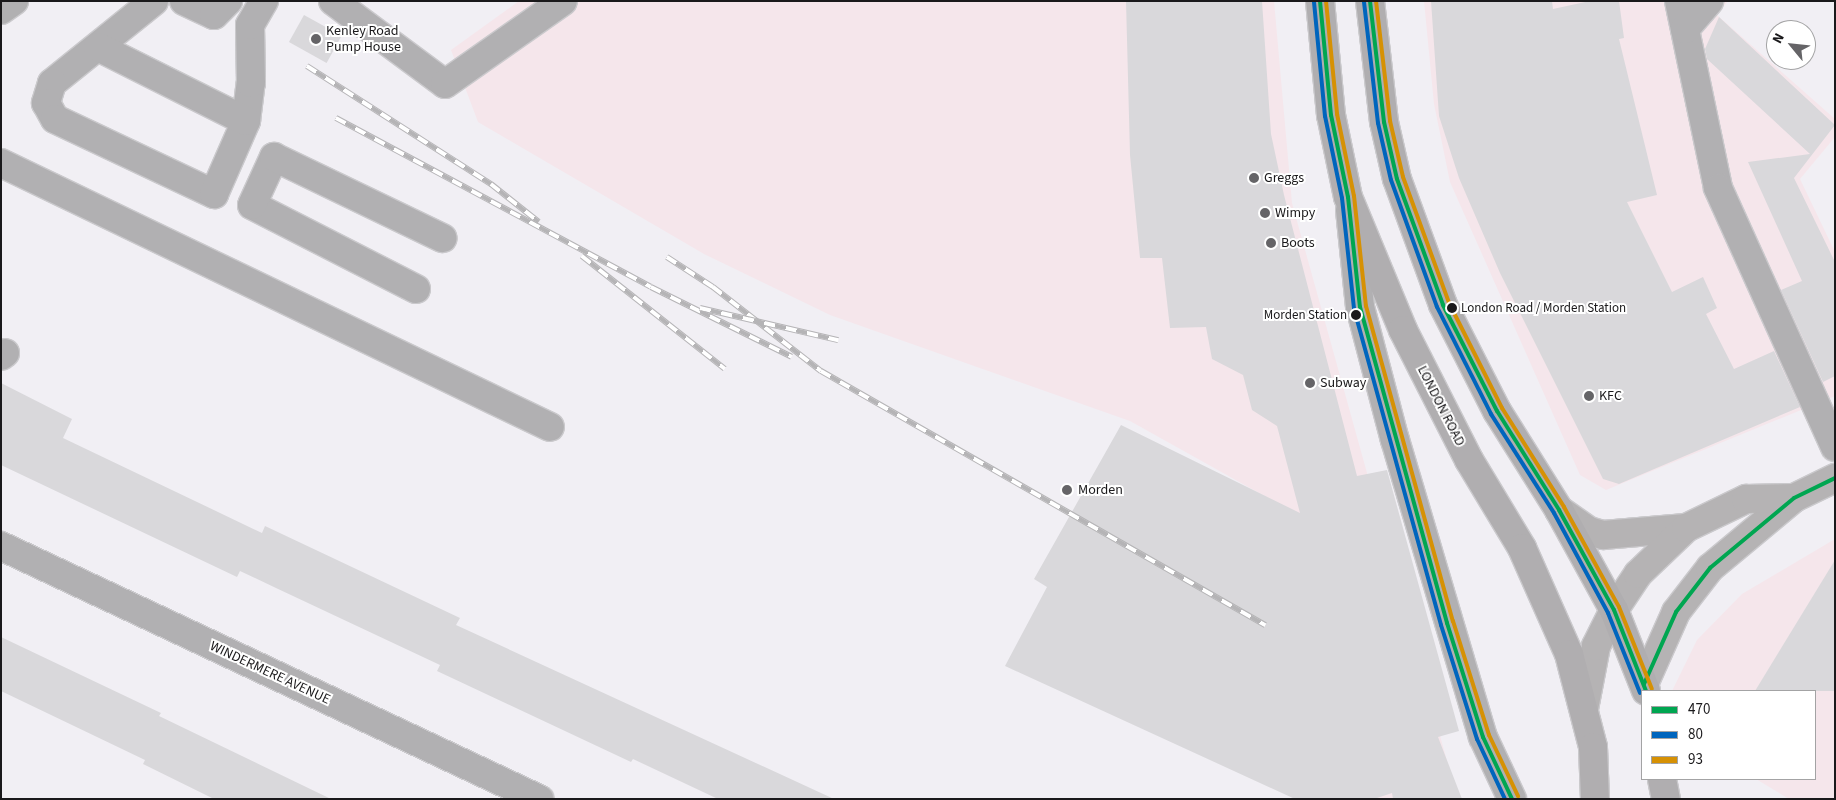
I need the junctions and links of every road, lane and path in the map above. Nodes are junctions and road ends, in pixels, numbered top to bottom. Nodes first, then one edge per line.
1 (14, 1) edge
2 (154, 1) edge
3 (184, 1) edge
4 (228, 1) edge
5 (264, 1) edge
6 (333, 1) edge
7 (563, 1) edge
8 (1320, 1) edge
9 (1370, 1) edge
10 (1679, 1) edge
11 (1709, 1) edge
12 (1, 10) edge
13 (1685, 29) junction
14 (98, 47) junction
15 (246, 122) junction
16 (1, 163) edge
17 (1348, 197) junction
18 (442, 238) dead end
19 (416, 289) dead end
20 (550, 427) dead end
21 (1835, 447) edge
22 (1835, 478) edge
23 (1794, 498) junction
24 (1559, 510) junction
25 (1686, 528) junction
26 (1, 546) edge
27 (1614, 610) junction
28 (1645, 688) edge
29 (1584, 709) junction
30 (539, 799) edge
31 (1512, 799) edge
32 (1595, 799) edge

1 - 12 street
2 - 14 street
3 - 4 street
5 - 15 street
6 - 7 street
8 - 17 highway, LONDON ROAD
9 - 24 highway
10 - 13 street
11 - 13 street
13 - 21 street
14 - 15 street
14 - 15 street
16 - 20 street
17 - 29 highway, LONDON ROAD
17 - 31 street
18 - 19 street
22 - 23 main road
23 - 25 main road
23 - 28 main road
24 - 25 main road
24 - 27 highway
25 - 27 main road
26 - 30 street, WINDERMERE AVENUE
27 - 28 highway
27 - 29 main road
29 - 32 highway, LONDON ROAD

